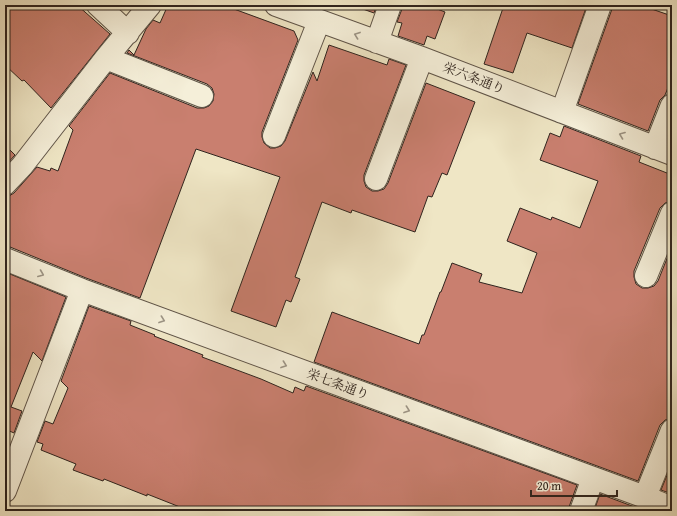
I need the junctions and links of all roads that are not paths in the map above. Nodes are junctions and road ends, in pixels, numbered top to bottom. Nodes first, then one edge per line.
1 (98, 5) edge
2 (150, 5) edge
3 (276, 5) edge
4 (390, 5) edge
5 (600, 5) edge
6 (319, 21) junction
7 (128, 33) junction
8 (377, 42) junction
9 (106, 58) junction
10 (422, 58) junction
11 (202, 96) dead end
12 (672, 105) edge
13 (562, 112) junction
14 (274, 136) dead end
15 (664, 151) edge
16 (376, 179) dead end
17 (5, 184) edge
18 (672, 213) edge
19 (5, 259) edge
20 (646, 276) dead end
21 (82, 290) junction
22 (672, 430) edge
23 (593, 478) junction
24 (5, 491) edge
25 (645, 497) junction
26 (672, 508) edge
27 (581, 511) edge

1 - 7 street
2 - 7 street
3 - 6 street, 栄六条通り
4 - 8 street
5 - 13 street
8 -> 6 street, 栄六条通り
6 - 14 street
7 - 9 street
8 - 10 street, 栄六条通り
9 - 11 street
9 - 17 street
10 - 13 street, 栄六条通り
10 - 16 street
12 - 15 street
15 -> 13 street, 栄六条通り
18 - 20 street
19 -> 21 street, 栄七条通り
21 -> 23 street, 栄七条通り
21 - 24 street
22 - 25 street
23 - 25 street, 栄七条通り
23 - 27 street
25 - 26 street, 栄七条通り

